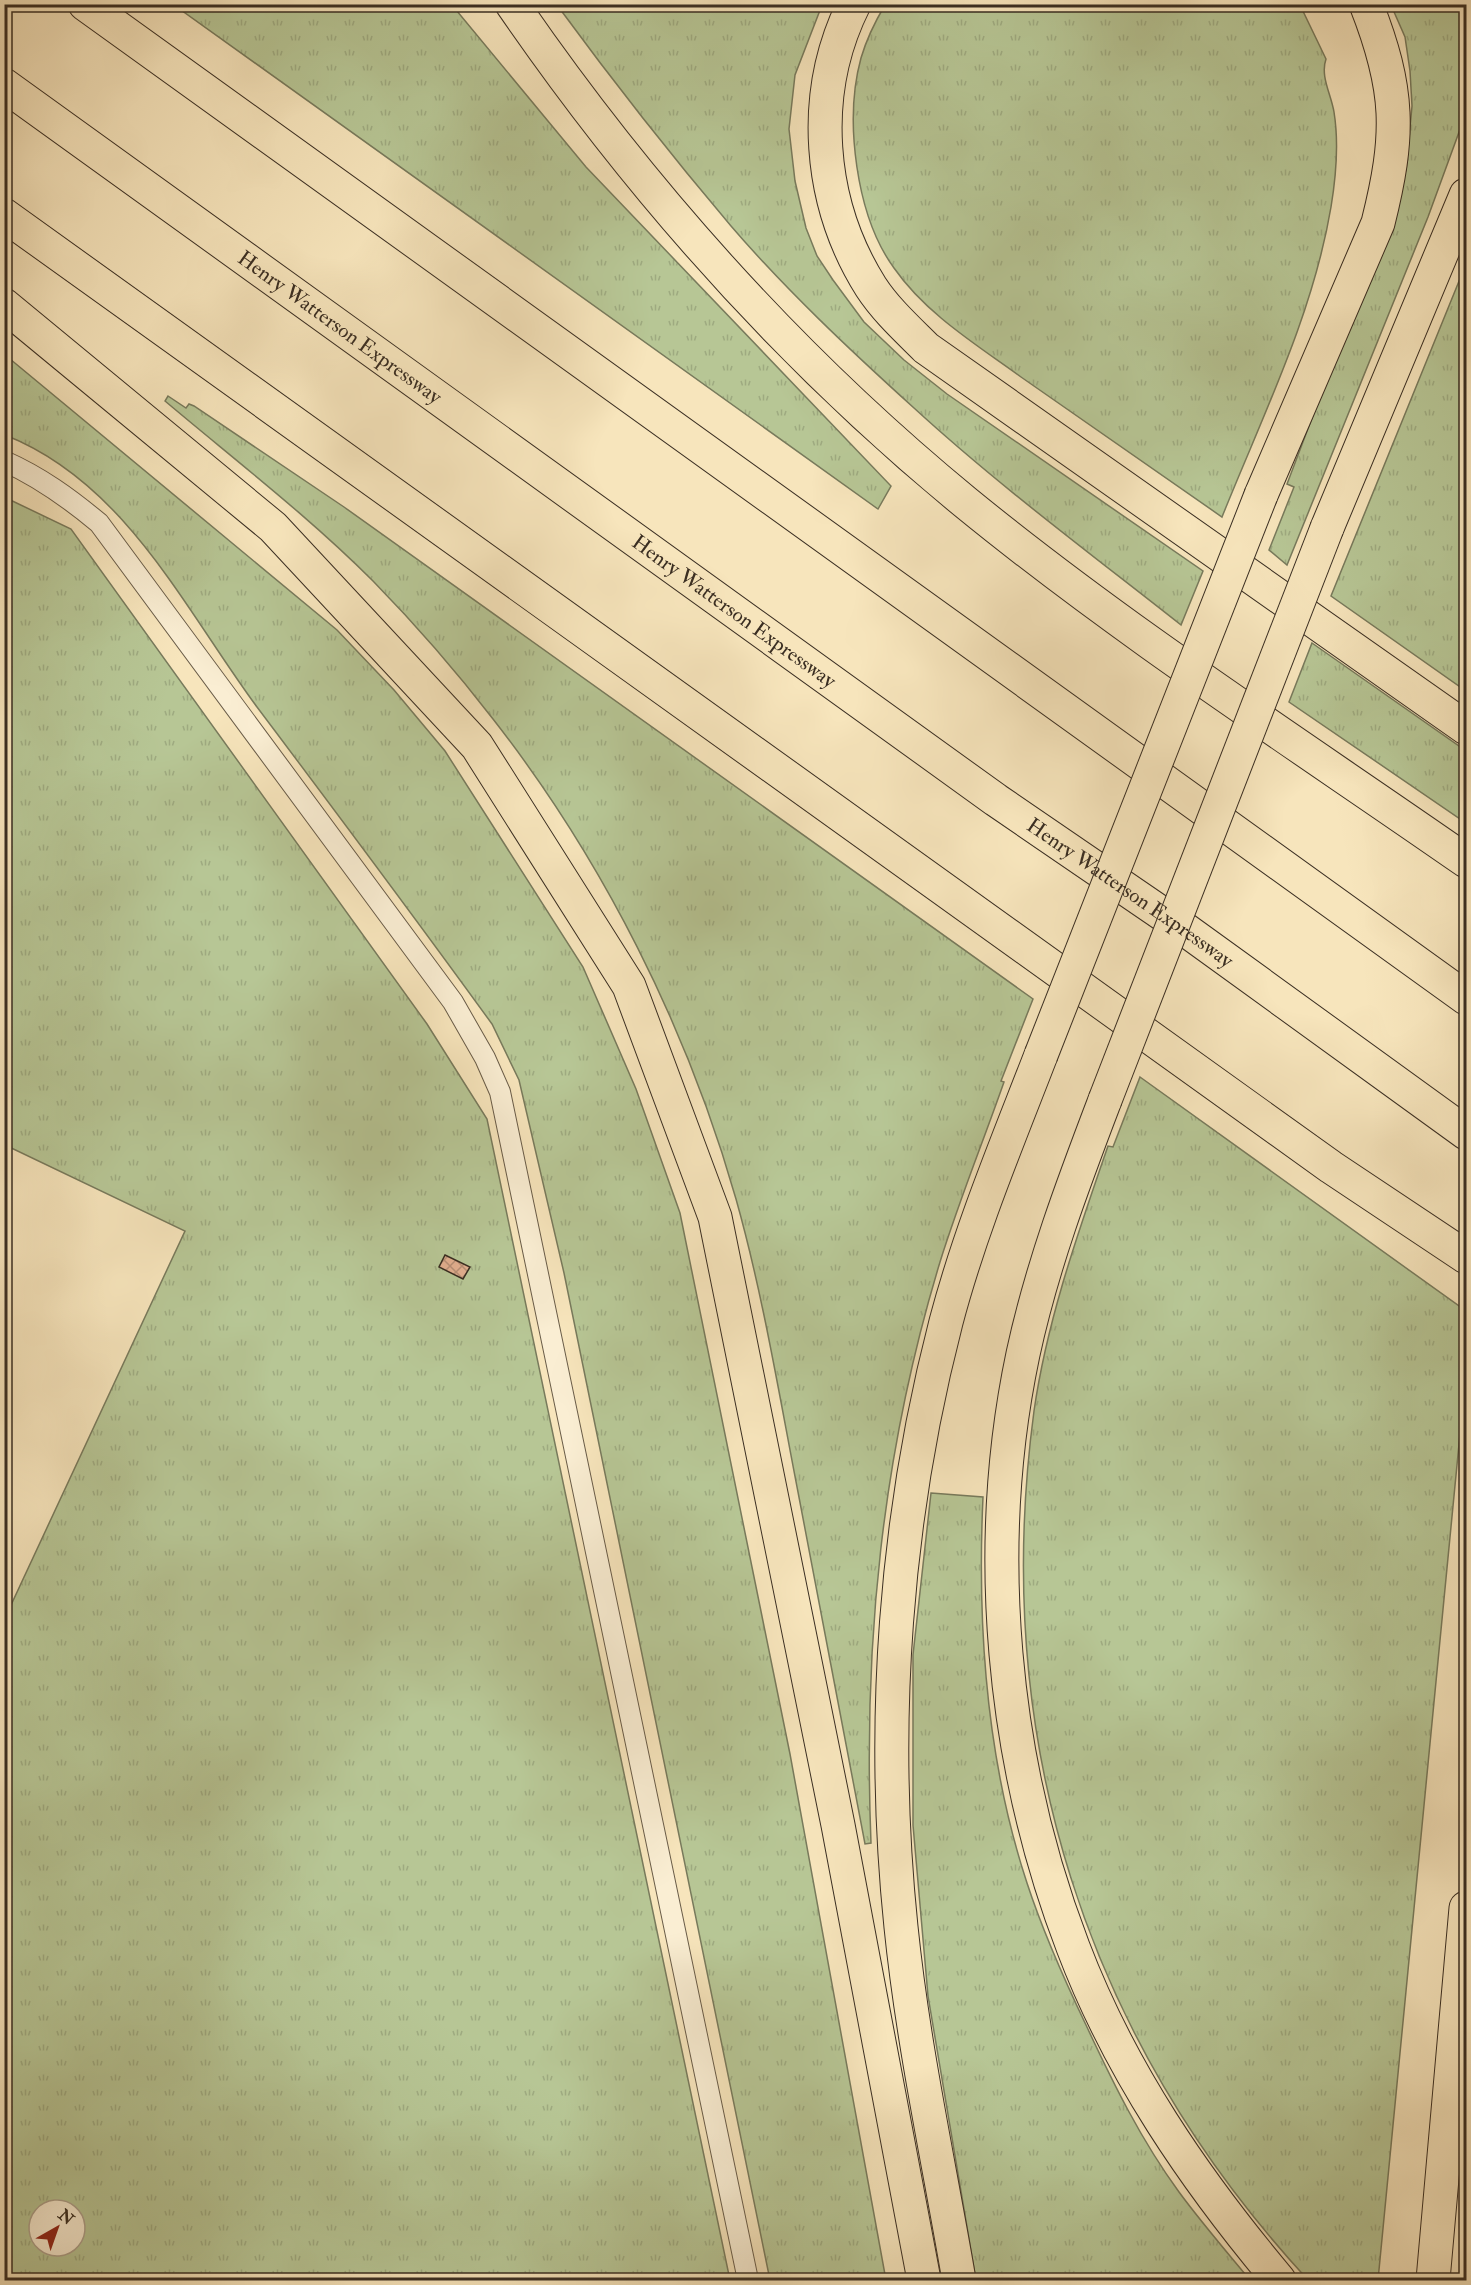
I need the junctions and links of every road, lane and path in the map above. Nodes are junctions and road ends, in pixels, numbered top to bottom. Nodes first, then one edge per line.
1 (85, 4) edge
2 (485, 4) edge
3 (512, 4) edge
4 (854, 4) edge
5 (1366, 4) edge
6 (549, 59) junction
7 (4, 85) edge
8 (1467, 195) edge
9 (4, 215) edge
10 (4, 305) edge
11 (4, 460) edge
12 (1467, 728) edge
13 (1467, 861) edge
14 (1467, 998) edge
15 (1467, 1133) edge
16 (1467, 1257) edge
17 (1467, 1908) edge
18 (748, 2280) edge
19 (924, 2280) edge
20 (959, 2280) edge
21 (1279, 2280) edge
22 (1432, 2280) edge

1 - 14 highway
2 - 6 highway
3 - 6 highway
4 - 12 highway
5 - 20 highway, bridge
6 - 13 highway
7 - 15 highway, Henry Watterson Expressway
8 - 21 highway, bridge
9 - 16 highway
10 - 19 highway
11 - 18 lane
17 - 22 highway

